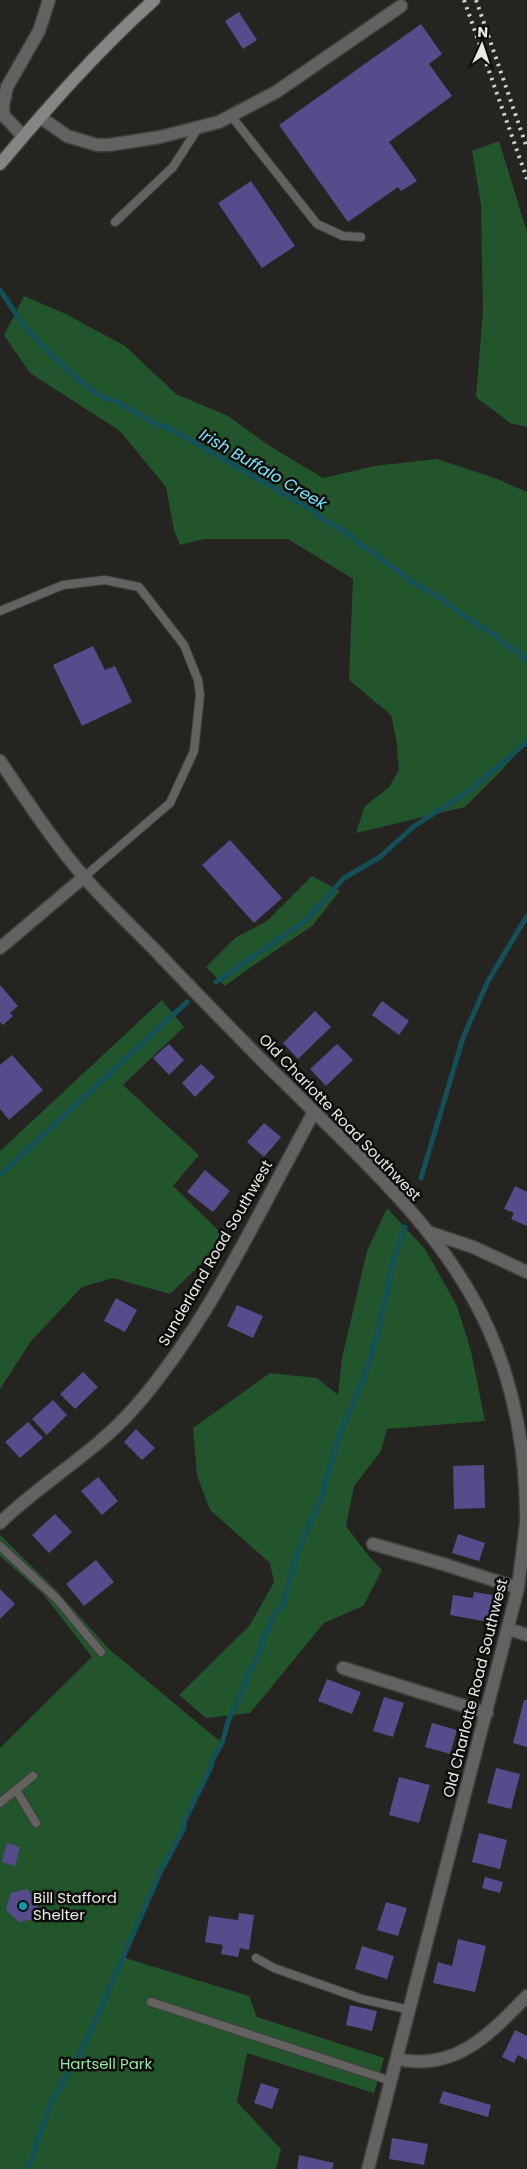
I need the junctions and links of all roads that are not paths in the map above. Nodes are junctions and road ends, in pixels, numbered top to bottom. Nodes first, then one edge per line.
1 (49, 0) edge
2 (154, 0) edge
3 (401, 6) dead end
4 (40, 116) junction
5 (232, 117) junction
6 (198, 128) junction
7 (23, 136) junction
8 (0, 164) edge
9 (115, 222) dead end
10 (361, 237) dead end
11 (0, 611) edge
12 (0, 761) edge
13 (84, 877) junction
14 (0, 948) edge
15 (314, 1112) junction
16 (428, 1232) junction
17 (527, 1272) edge
18 (526, 1493) edge
19 (0, 1523) edge
20 (374, 1544) dead end
21 (0, 1546) edge
22 (518, 1588) junction
23 (508, 1630) junction
24 (527, 1635) edge
25 (101, 1652) dead end
26 (343, 1668) dead end
27 (487, 1713) junction
28 (33, 1776) dead end
29 (16, 1790) junction
30 (0, 1803) edge
31 (36, 1823) dead end
32 (256, 1958) dead end
33 (527, 1996) edge
34 (150, 2002) dead end
35 (410, 2010) junction
36 (397, 2059) junction
37 (391, 2081) junction
38 (368, 2169) edge

1 - 7 street
2 - 4 main road
3 - 5 street
4 - 6 street
4 - 7 main road
5 - 6 street
5 - 10 lane
6 - 9 lane
7 - 8 main road
11 - 13 lane
12 - 13 street, Old Charlotte Road Southwest
13 - 14 street
13 - 15 street, Old Charlotte Road Southwest
15 - 16 street, Old Charlotte Road Southwest
15 - 19 street, Sunderland Road Southwest
16 - 17 street
16 - 18 street, Old Charlotte Road Southwest
18 - 22 street, Old Charlotte Road Southwest
20 - 22 street
21 - 25 lane
22 - 23 street, Old Charlotte Road Southwest
23 - 24 street
23 - 27 street, Old Charlotte Road Southwest
26 - 27 street
27 - 35 street, Old Charlotte Road Southwest
28 - 29 lane
29 - 30 lane
29 - 31 lane
32 - 35 lane
33 - 36 street
34 - 37 lane
35 - 36 street, Old Charlotte Road Southwest
36 - 37 street, Old Charlotte Road Southwest
37 - 38 street, Old Charlotte Road Southwest

